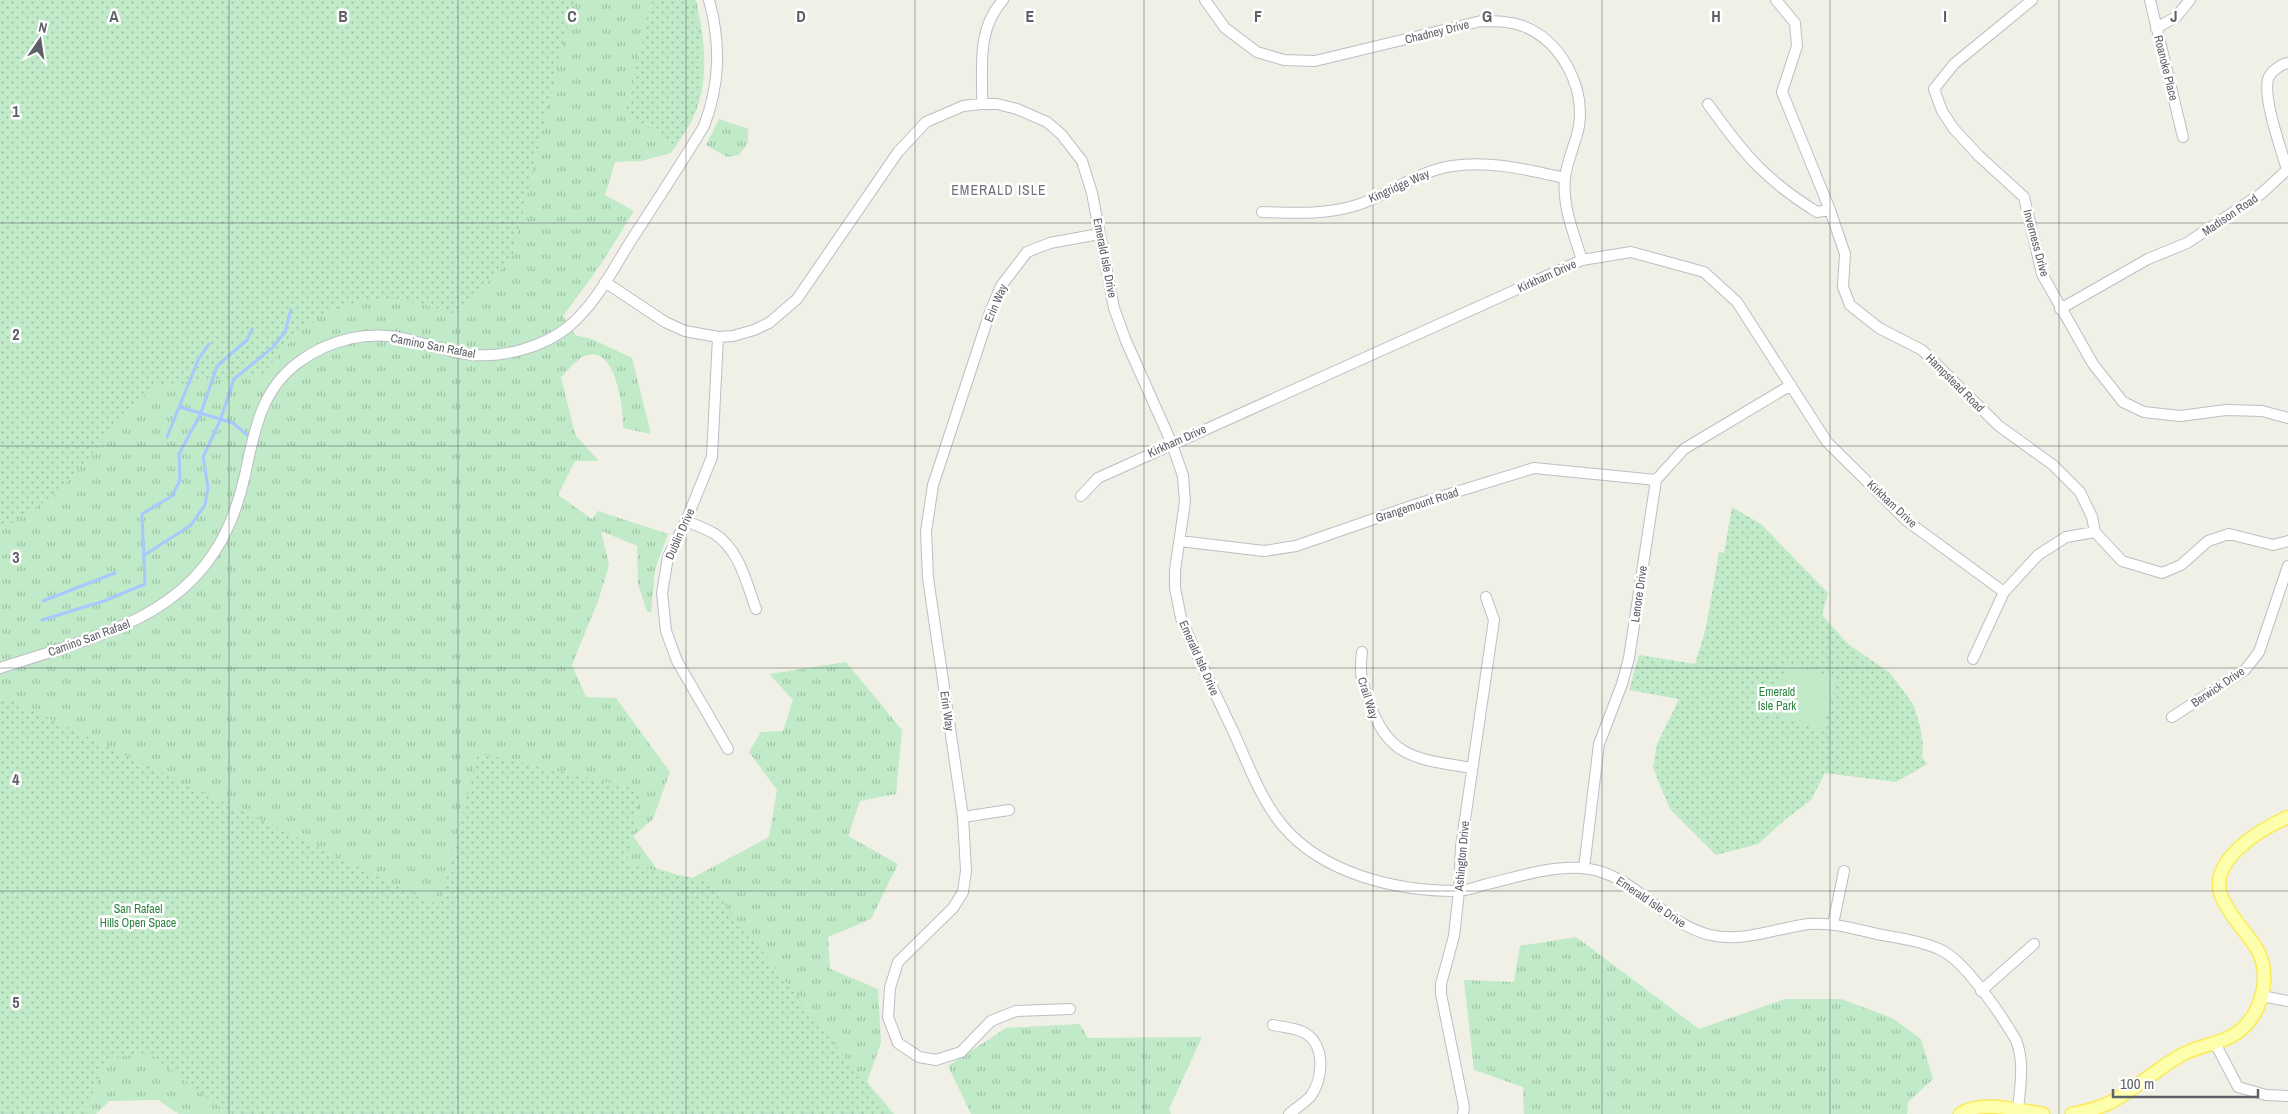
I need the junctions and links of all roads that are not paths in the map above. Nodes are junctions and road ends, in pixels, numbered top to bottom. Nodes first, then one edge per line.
1 (709, 0) edge
2 (1003, 0) edge
3 (1205, 0) edge
4 (1776, 0) edge
5 (2032, 0) edge
6 (2150, 0) edge
7 (2190, 0) edge
8 (2156, 28) junction
9 (2288, 62) edge
10 (982, 104) junction
11 (1708, 104) dead end
12 (2184, 137) dead end
13 (2288, 170) edge
14 (1565, 178) junction
15 (1830, 210) junction
16 (1262, 212) dead end
17 (1099, 234) junction
18 (1582, 260) junction
19 (605, 282) junction
20 (2060, 308) junction
21 (718, 337) junction
22 (1790, 386) junction
23 (2288, 418) edge
24 (1172, 444) junction
25 (1656, 480) junction
26 (1081, 496) dead end
27 (686, 520) junction
28 (2095, 532) junction
29 (1180, 541) junction
30 (2288, 541) edge
31 (2288, 566) edge
32 (2004, 592) junction
33 (1486, 597) dead end
34 (756, 609) dead end
35 (1362, 652) dead end
36 (1973, 659) dead end
37 (0, 668) edge
38 (2172, 717) dead end
39 (728, 749) dead end
40 (1472, 768) junction
41 (1009, 810) dead end
42 (963, 816) junction
43 (2288, 818) edge
44 (1584, 868) junction
45 (1844, 871) dead end
46 (1460, 891) junction
47 (1833, 924) junction
48 (2034, 944) dead end
49 (1981, 991) junction
50 (2262, 996) junction
51 (2288, 1001) edge
52 (1070, 1009) dead end
53 (1273, 1025) dead end
54 (2215, 1043) junction
55 (2288, 1096) edge
56 (2018, 1110) junction
57 (1288, 1114) edge
58 (1463, 1114) edge
59 (1960, 1114) edge
60 (2043, 1114) edge
61 (2072, 1114) edge

1 - 19 street, Camino San Rafael
2 - 10 street
3 - 14 street, Chadney Drive
4 - 15 street, Hampstead Road
5 - 20 street, Inverness Drive
6 - 8 street, Roanoke Place
7 - 8 street
8 - 12 street, Roanoke Place
9 - 13 street, Madison Road
10 - 17 street, Emerald Isle Drive
10 - 21 street, Emerald Isle Drive
11 - 15 street
13 - 20 street, Madison Road
14 - 16 street, Kingridge Way
14 - 18 street, Chadney Drive
15 - 28 street, Hampstead Road
17 - 24 street, Emerald Isle Drive
17 - 42 street, Erin Way
18 - 22 street, Kirkham Drive
18 - 24 street, Kirkham Drive
19 - 21 street, Emerald Isle Drive
19 - 37 street, Camino San Rafael
20 - 23 street, Inverness Drive
21 - 27 street, Dublin Drive
22 - 25 street
22 - 32 street, Kirkham Drive
24 - 26 street, Kirkham Drive
24 - 29 street, Emerald Isle Drive
25 - 29 street, Grangemount Road
25 - 44 street, Lenore Drive
27 - 34 street
27 - 39 street, Dublin Drive
28 - 30 street, Hampstead Road
28 - 32 street
29 - 46 street, Emerald Isle Drive
31 - 38 street, Berwick Drive
32 - 36 street
33 - 40 street, Ashington Drive
35 - 40 street, Crail Way
40 - 46 street, Ashington Drive
41 - 42 street
42 - 52 street, Erin Way
43 - 50 main road
44 - 46 street, Emerald Isle Drive
44 - 47 street, Emerald Isle Drive
45 - 47 street
46 - 58 street, Ashington Drive
47 - 49 street, Emerald Isle Drive
48 - 49 street
49 - 56 street, Emerald Isle Drive
50 - 51 street
50 - 54 main road
53 - 57 street
54 - 55 street
54 - 61 main road
56 - 59 main road
56 - 60 main road

